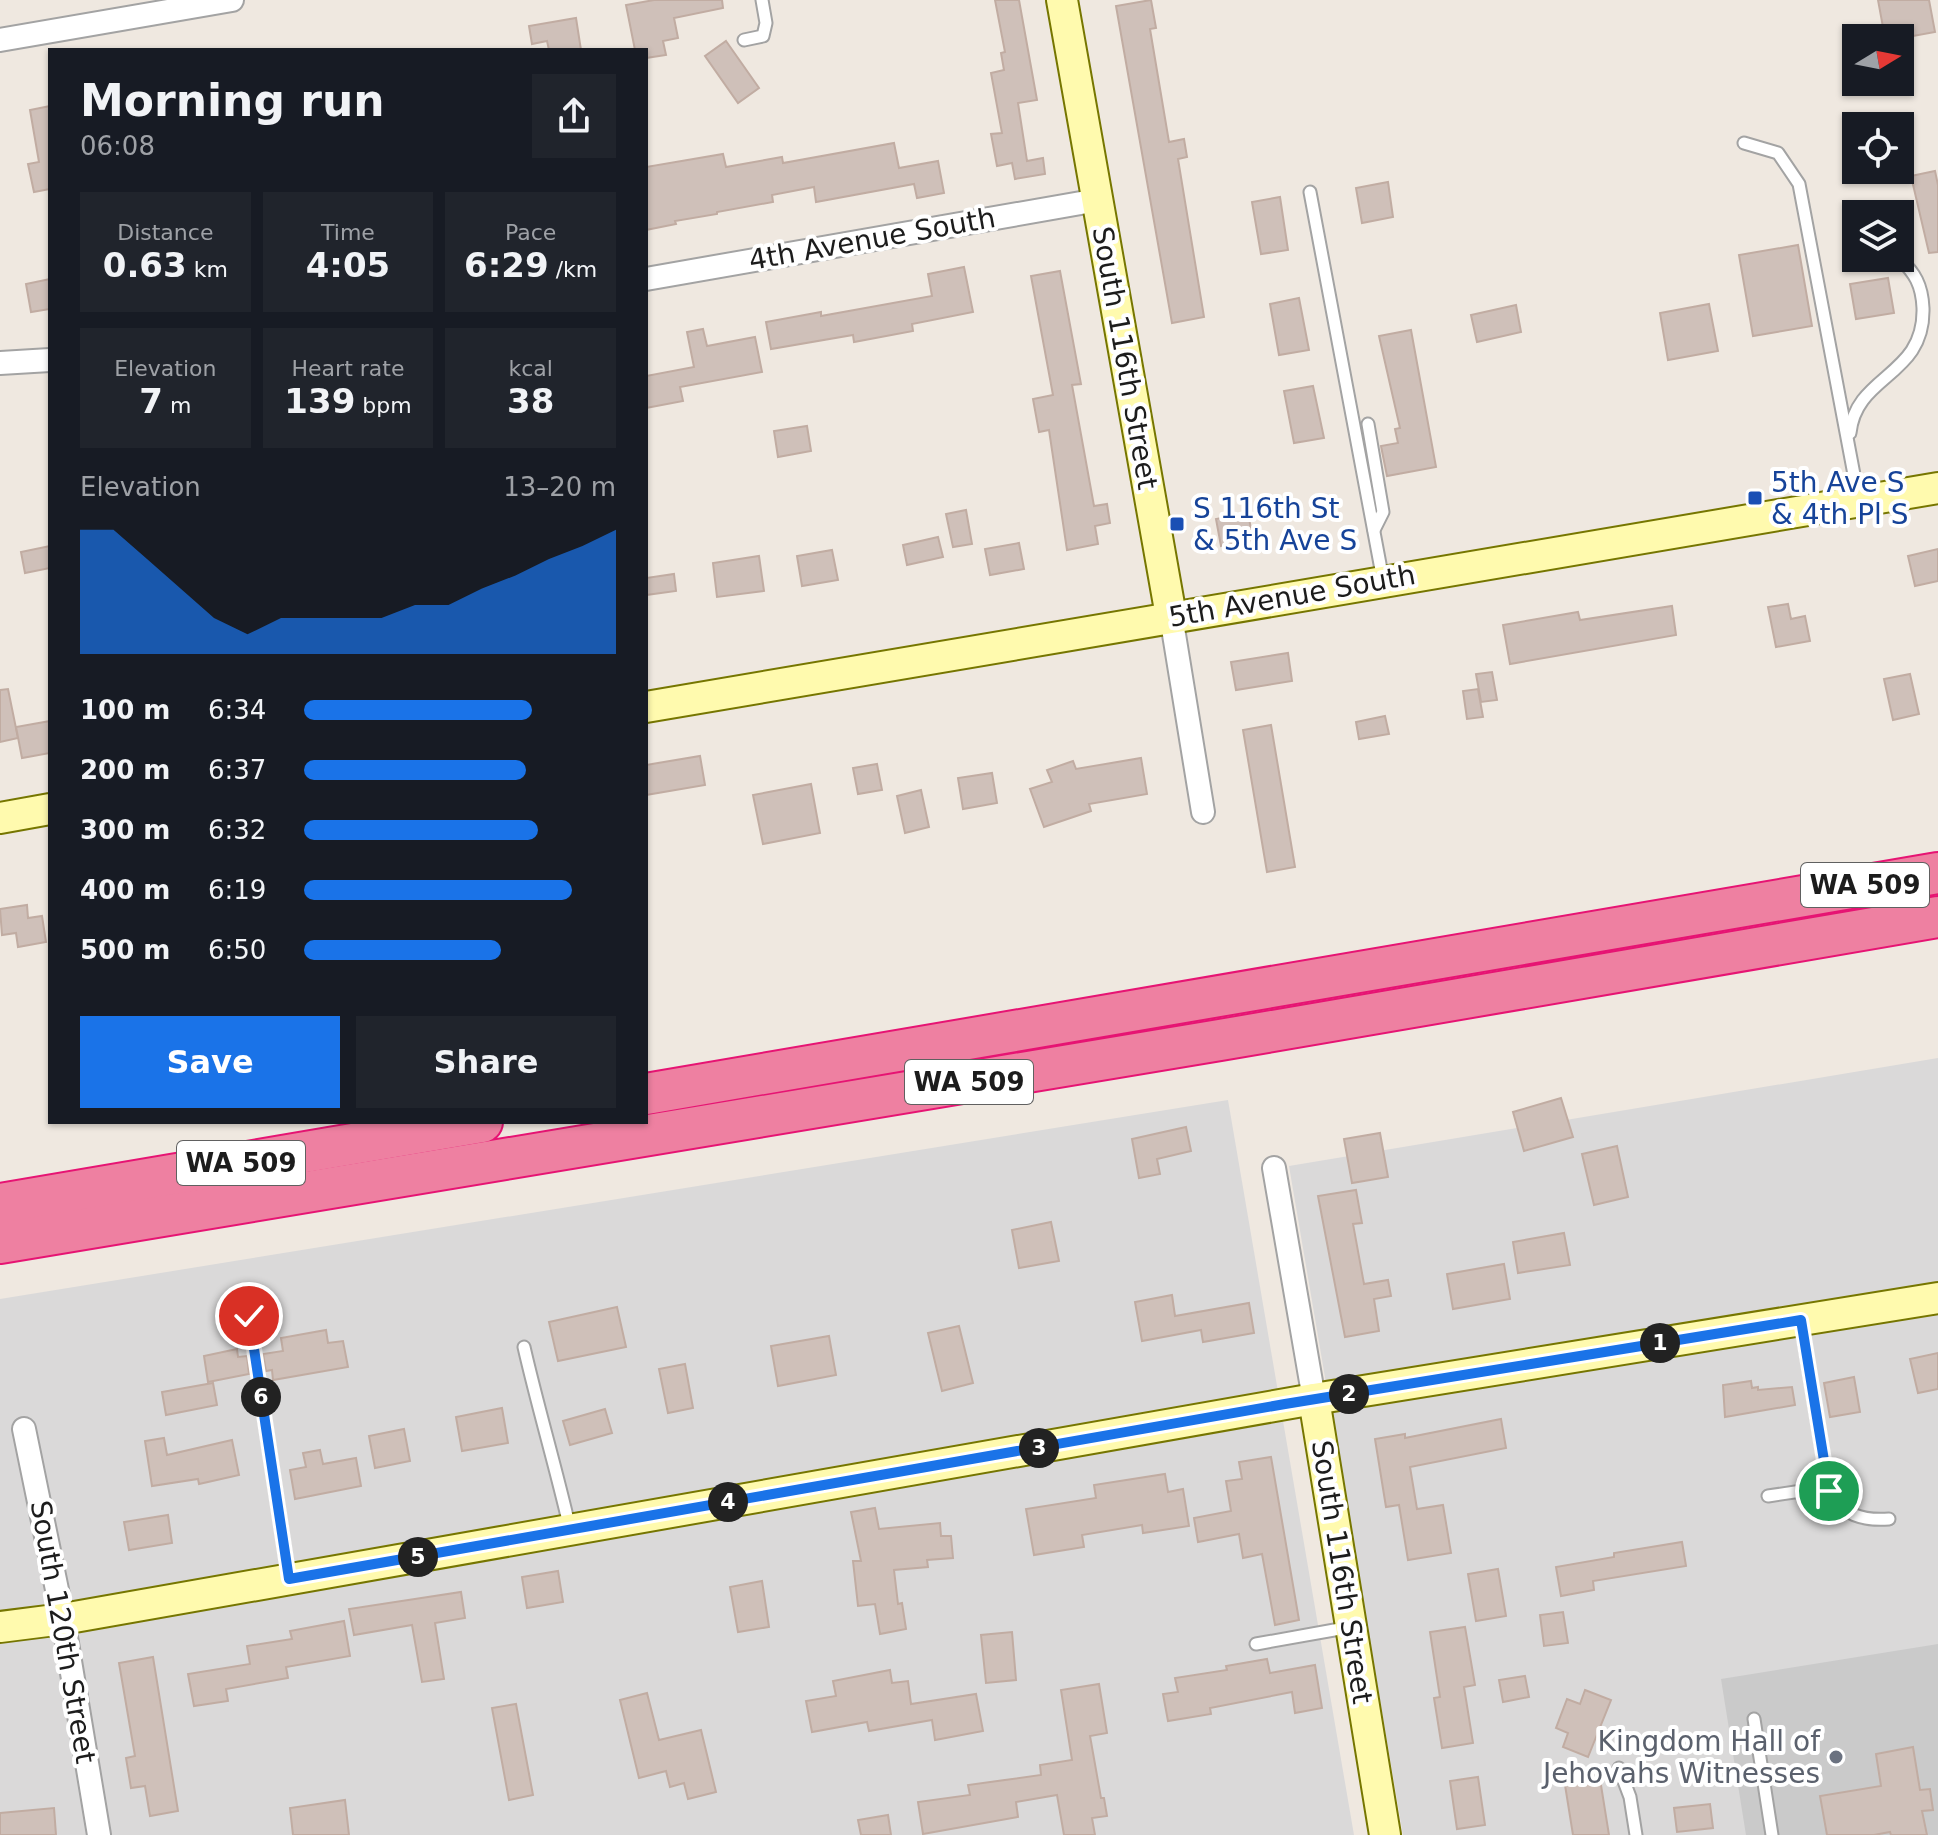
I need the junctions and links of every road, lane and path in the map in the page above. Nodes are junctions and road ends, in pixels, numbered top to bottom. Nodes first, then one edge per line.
1 (232, 0) edge
2 (762, 0) edge
3 (1062, 0) edge
4 (0, 40) edge
5 (744, 40) dead end
6 (1744, 143) dead end
7 (1310, 192) dead end
8 (1098, 200) junction
9 (1912, 272) edge
10 (648, 279) edge
11 (48, 360) edge
12 (0, 363) edge
13 (1368, 424) dead end
14 (1849, 445) junction
15 (1938, 488) edge
16 (1859, 501) junction
17 (1373, 531) junction
18 (1383, 581) junction
19 (1171, 616) junction
20 (648, 707) edge
21 (48, 809) edge
22 (1203, 812) dead end
23 (0, 818) edge
24 (1938, 873) edge
25 (1938, 917) edge
26 (648, 1094) edge
27 (470, 1124) edge
28 (1274, 1168) dead end
29 (0, 1204) edge
30 (0, 1243) edge
31 (1938, 1298) edge
32 (249, 1316) dead end
33 (1801, 1320) junction
34 (524, 1347) dead end
35 (1314, 1399) junction
36 (24, 1429) dead end
37 (1828, 1487) junction
38 (1768, 1496) dead end
39 (1889, 1519) dead end
40 (570, 1530) junction
41 (289, 1579) junction
42 (63, 1619) junction
43 (0, 1627) edge
44 (1351, 1627) junction
45 (1256, 1644) dead end
46 (1754, 1719) dead end
47 (1619, 1768) dead end
48 (99, 1835) edge
49 (1385, 1835) edge
50 (1636, 1835) edge
51 (1772, 1835) edge

1 - 4 street
2 - 5 lane
3 - 8 street, South 116th Street
6 - 14 lane
7 - 17 lane
8 - 10 street, 4th Avenue South
8 - 19 street, South 116th Street
9 - 14 lane
11 - 12 street
13 - 17 lane
14 - 16 lane
15 - 16 street, 5th Avenue South
16 - 18 street, 5th Avenue South
17 - 18 lane
18 - 19 street, 5th Avenue South
19 - 20 street, 5th Avenue South
19 - 22 street, South 116th Street
21 - 23 street
24 - 26 highway, WA 509
25 - 30 highway, WA 509
27 - 29 highway, WA 509
28 - 35 street, South 116th Street
31 - 33 street
32 - 41 lane
33 - 35 street
33 - 37 lane
34 - 40 lane
35 - 40 street
35 - 44 street, South 116th Street
36 - 42 street, South 120th Street
37 - 38 lane
37 - 39 lane
40 - 41 street
41 - 42 street
42 - 43 street
42 - 48 street, South 120th Street
44 - 45 lane
44 - 49 street, South 116th Street
46 - 51 lane
47 - 50 lane

